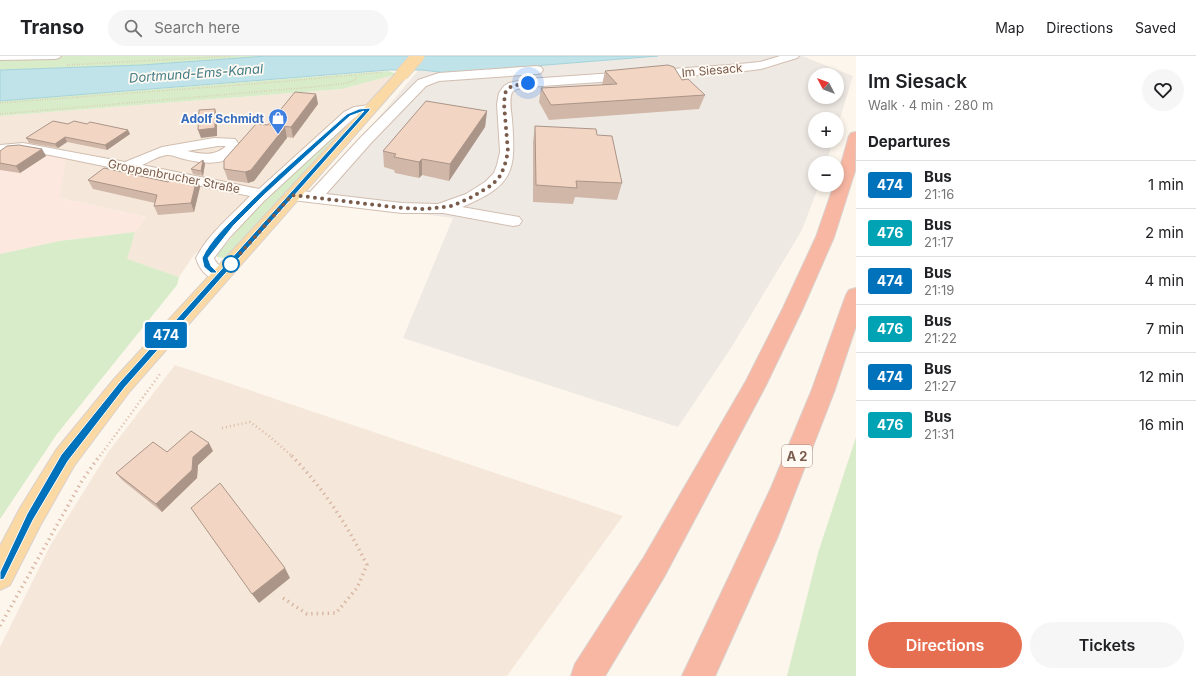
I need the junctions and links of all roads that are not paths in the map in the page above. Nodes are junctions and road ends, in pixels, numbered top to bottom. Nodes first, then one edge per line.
1 (418, 56) edge
2 (0, 57) edge
3 (785, 57) edge
4 (58, 60) edge
5 (550, 69) dead end
6 (369, 109) junction
7 (856, 136) edge
8 (0, 149) edge
9 (167, 150) dead end
10 (126, 167) junction
11 (262, 194) junction
12 (292, 195) junction
13 (315, 197) junction
14 (444, 208) junction
15 (513, 221) dead end
16 (221, 275) junction
17 (856, 295) edge
18 (0, 575) edge
19 (587, 676) edge
20 (698, 676) edge

1 - 6 main road, bridge
2 - 4 street
3 - 14 street, Im Siesack
5 - 13 street
6 - 11 street
6 - 12 main road
7 - 19 highway
8 - 10 street, Groppenbrucher Straße
9 - 10 street
10 - 11 street, Groppenbrucher Straße
11 - 16 street, Groppenbrucher Straße
12 - 13 street, Im Siesack
12 - 16 main road
13 - 14 street, Im Siesack
14 - 15 street
16 - 18 main road
17 - 20 highway, A 2

